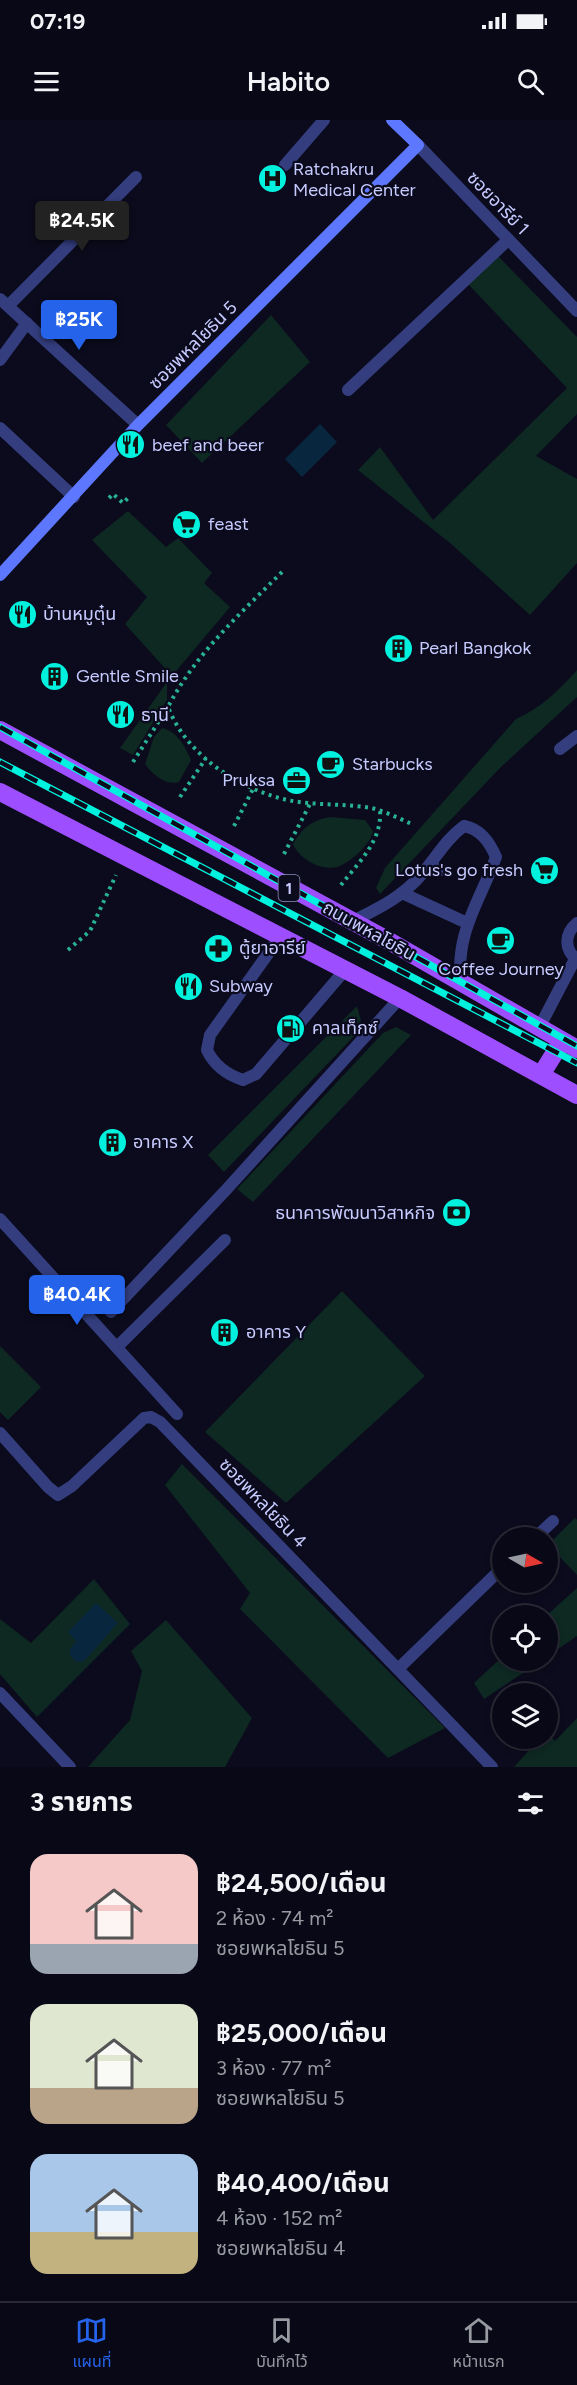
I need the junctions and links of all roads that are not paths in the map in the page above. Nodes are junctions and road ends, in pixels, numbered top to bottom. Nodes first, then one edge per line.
1 (324, 120) edge
2 (399, 122) edge
3 (418, 145) junction
4 (285, 165) dead end
5 (136, 177) dead end
6 (508, 240) junction
7 (4, 302) edge
8 (577, 311) edge
9 (27, 323) junction
10 (0, 360) edge
11 (348, 390) dead end
12 (138, 425) junction
13 (0, 428) edge
14 (74, 497) junction
15 (0, 575) edge
16 (0, 730) edge
17 (577, 736) edge
18 (560, 749) dead end
19 (0, 792) edge
20 (402, 893) junction
21 (353, 921) junction
22 (468, 923) junction
23 (577, 923) edge
24 (280, 937) junction
25 (576, 960) edge
26 (345, 970) junction
27 (461, 983) junction
28 (400, 998) junction
29 (539, 1028) junction
30 (570, 1045) edge
31 (541, 1075) junction
32 (577, 1095) edge
33 (0, 1219) edge
34 (225, 1240) dead end
35 (111, 1312) dead end
36 (117, 1347) junction
37 (164, 1399) junction
38 (177, 1414) dead end
39 (151, 1417) junction
40 (0, 1433) edge
41 (553, 1521) dead end
42 (547, 1527) edge
43 (492, 1579) edge
44 (399, 1668) junction
45 (0, 1693) edge
46 (70, 1767) edge
47 (492, 1767) edge

1 - 4 street
2 - 3 street, ซอยอารีย์ 1
3 - 6 street, ซอยอารีย์ 1
3 - 12 street, ซอยพหลโยธิน 5
5 - 7 street
6 - 8 street, ซอยอารีย์ 1
6 - 11 street
7 - 9 street
9 - 10 street
9 - 12 street
12 - 14 street, ซอยพหลโยธิน 5
13 - 14 street
14 - 15 street, ซอยพหลโยธิน 5
16 - 21 main road, ถนนพหลโยธิน / 1
17 - 18 street
19 - 24 main road
20 - 21 street
20 - 22 street
20 - 22 street
21 - 27 main road, ถนนพหลโยธิน / 1
22 - 27 street
23 - 25 street
24 - 26 main road
24 - 26 street
25 - 29 street
26 - 28 main road
27 - 29 main road, ถนนพหลโยธิน / 1
28 - 31 main road
28 - 35 street
29 - 30 main road, ถนนพหลโยธิน / 1
30 - 31 main road
31 - 32 main road
33 - 36 street
34 - 36 street
36 - 37 street
37 - 38 street
37 - 39 street
39 - 40 street
39 - 44 street, ซอยพหลโยธิน 4
41 - 42 street
43 - 44 street
44 - 47 street, ซอยพหลโยธิน 4
45 - 46 street

